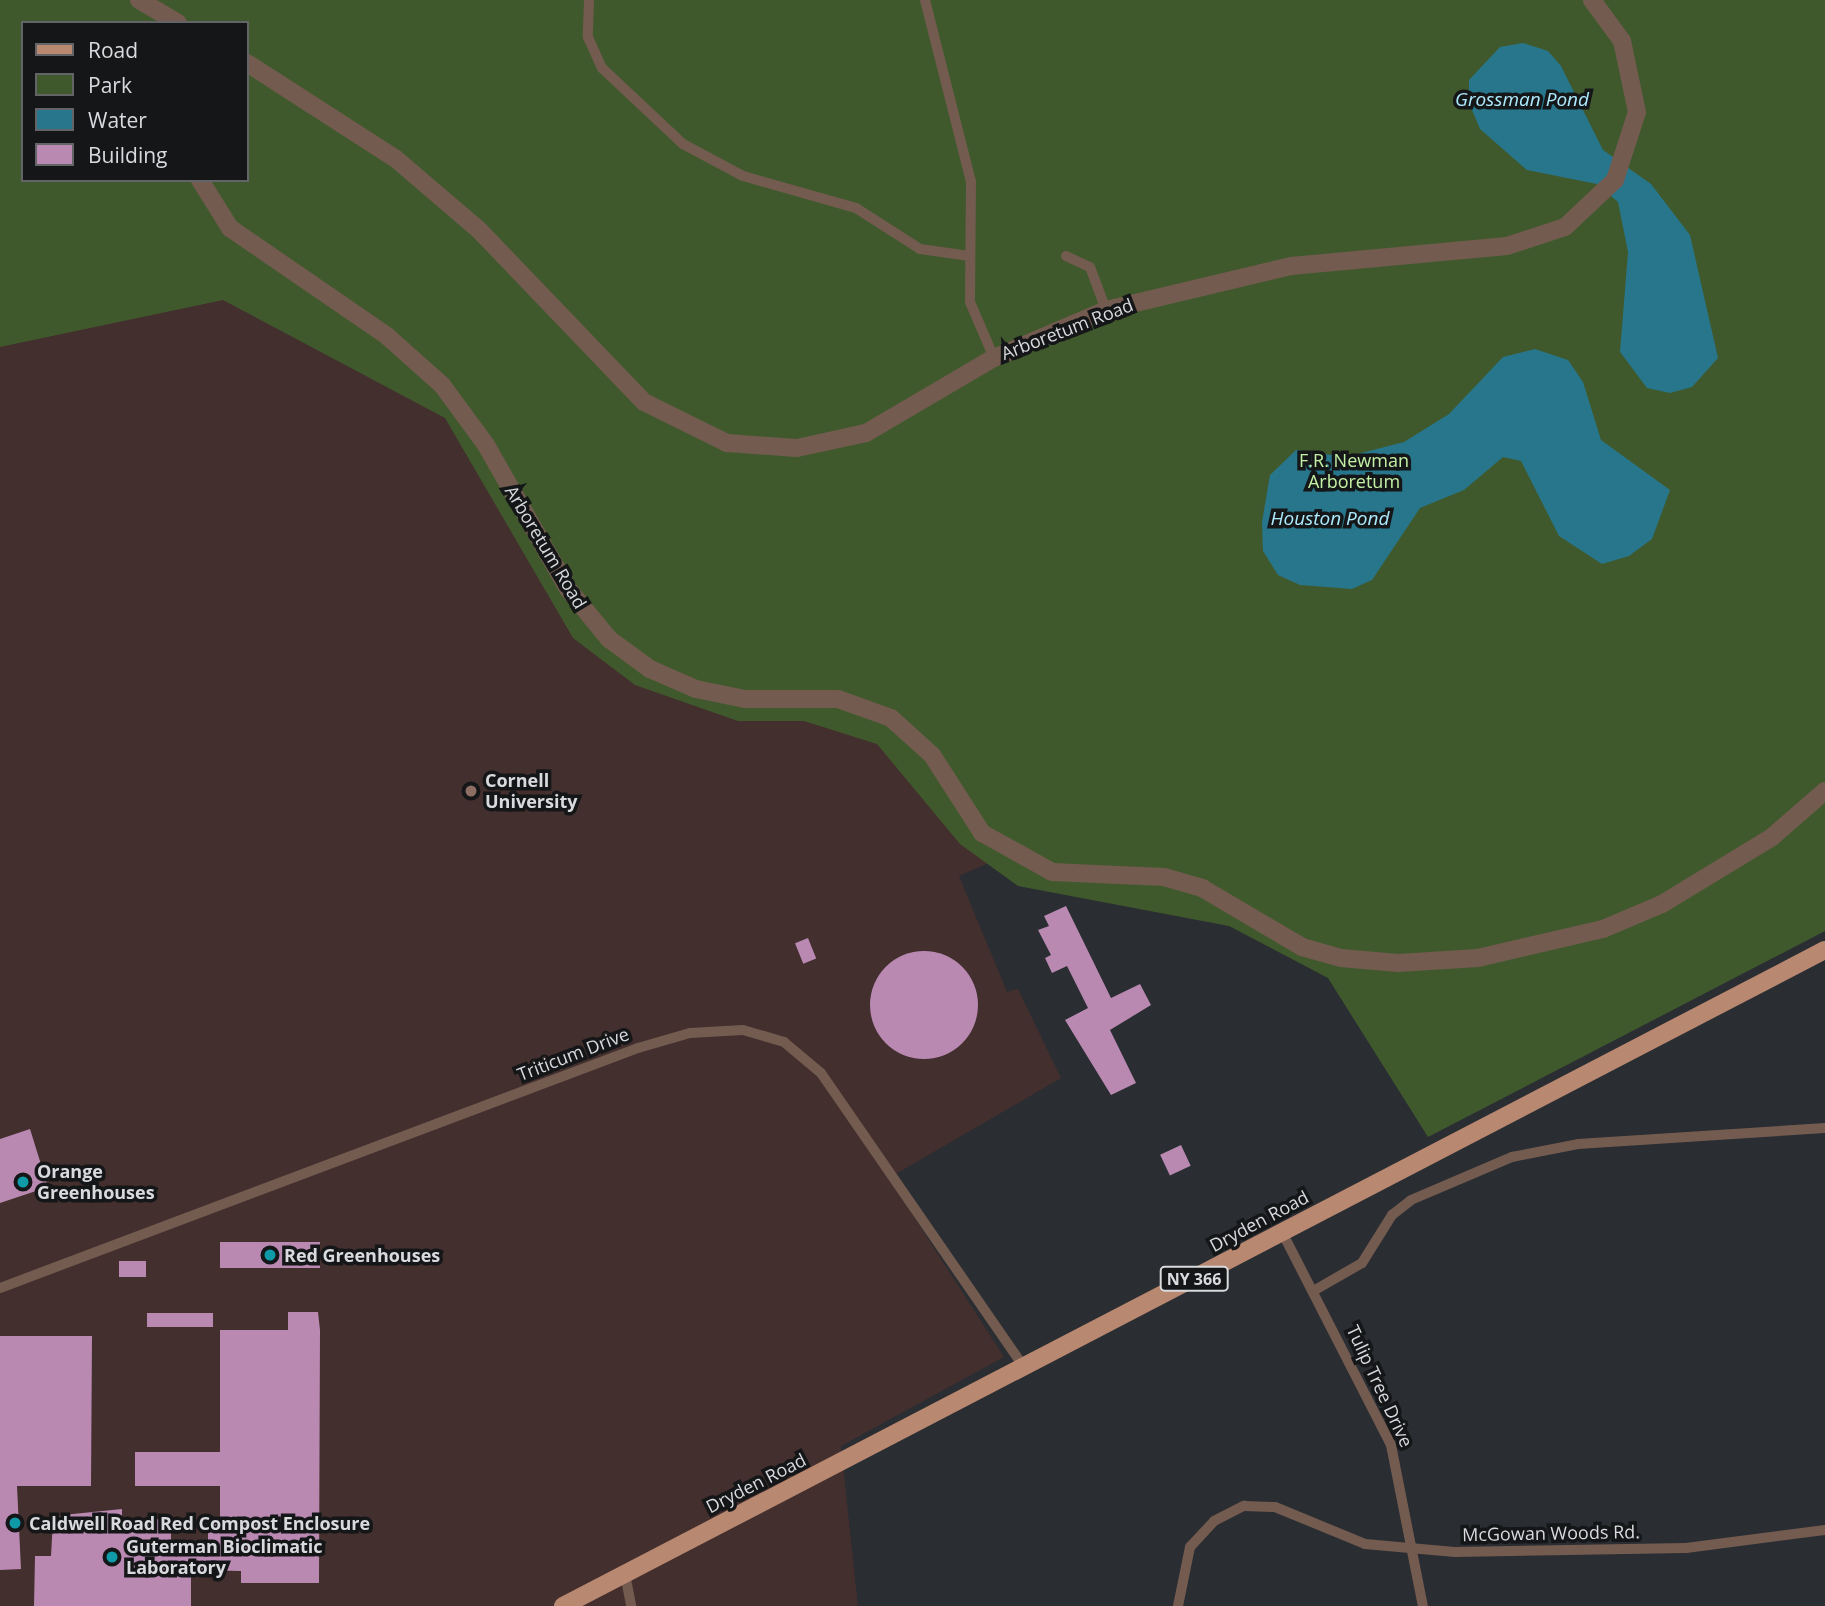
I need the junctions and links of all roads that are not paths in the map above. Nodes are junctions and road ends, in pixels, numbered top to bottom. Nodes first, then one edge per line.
1 (139, 0) edge
2 (589, 0) edge
3 (925, 0) edge
4 (1592, 0) edge
5 (175, 21) edge
6 (248, 64) edge
7 (201, 182) edge
8 (970, 256) junction
9 (1066, 256) dead end
10 (1106, 310) junction
11 (994, 358) junction
12 (1825, 791) edge
13 (1825, 950) edge
14 (1825, 1128) edge
15 (1282, 1232) junction
16 (0, 1289) edge
17 (1315, 1290) junction
18 (1024, 1367) junction
19 (1825, 1530) edge
20 (1414, 1549) junction
21 (625, 1574) junction
22 (563, 1606) edge
23 (631, 1606) edge
24 (1178, 1606) edge
25 (1423, 1606) edge

1 - 5 street
2 - 8 lane
3 - 8 lane
4 - 10 street, Arboretum Road
6 - 11 street, Arboretum Road
7 - 12 street, Arboretum Road
8 - 11 lane
9 - 10 lane
10 - 11 street, Arboretum Road
13 - 15 main road, Dryden Road / NY 366
14 - 17 lane
15 - 17 lane, Tulip Tree Drive
15 - 18 main road, Dryden Road / NY 366
16 - 18 lane, Triticum Drive
17 - 20 lane, Tulip Tree Drive
18 - 21 main road, Dryden Road / NY 366
19 - 20 lane, McGowan Woods Rd.
20 - 24 lane, McGowan Woods Rd.
20 - 25 lane, Tulip Tree Drive
21 - 22 main road, Dryden Road / NY 366
21 - 23 lane

